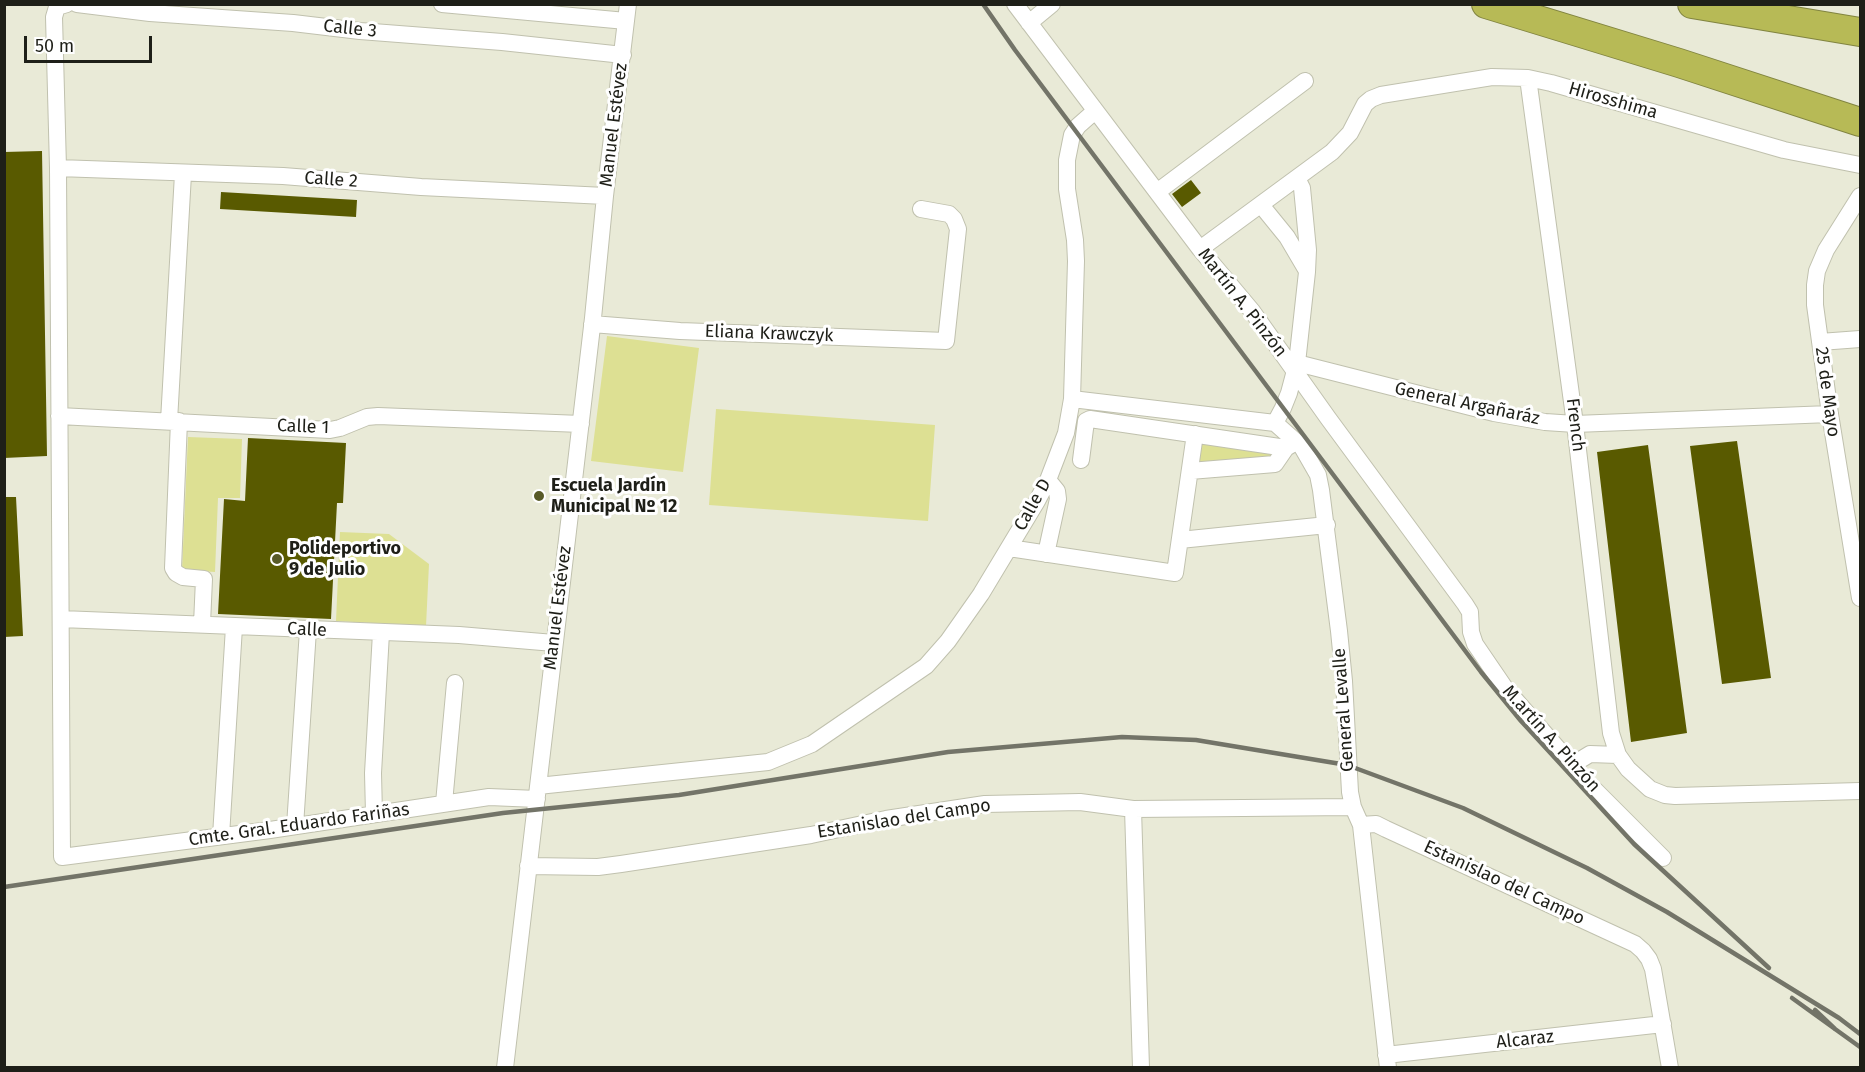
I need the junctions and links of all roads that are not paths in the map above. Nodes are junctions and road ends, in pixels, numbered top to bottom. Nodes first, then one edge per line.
1 (76, 4) edge
2 (441, 4) edge
3 (1015, 4) edge
4 (1052, 4) edge
5 (1486, 4) edge
6 (1692, 4) edge
7 (62, 6) edge
8 (627, 13) edge
9 (1029, 23) junction
10 (1860, 32) edge
11 (623, 55) junction
12 (1528, 78) junction
13 (1305, 81) dead end
14 (1095, 111) junction
15 (1860, 122) edge
16 (1860, 165) edge
17 (58, 168) junction
18 (183, 174) junction
19 (1297, 178) junction
20 (1156, 192) junction
21 (605, 196) junction
22 (1860, 196) edge
23 (1261, 205) junction
24 (921, 209) dead end
25 (1200, 249) junction
26 (1307, 272) junction
27 (592, 324) junction
28 (1860, 339) edge
29 (1820, 342) junction
30 (1296, 368) junction
31 (1072, 399) junction
32 (1830, 414) junction
33 (59, 416) junction
34 (174, 421) junction
35 (1275, 423) junction
36 (581, 424) junction
37 (1575, 424) junction
38 (1195, 434) junction
39 (1291, 445) junction
40 (1081, 460) dead end
41 (1190, 471) junction
42 (1048, 480) junction
43 (1327, 525) junction
44 (1180, 540) junction
45 (1009, 548) junction
46 (1046, 554) junction
47 (1860, 598) edge
48 (1466, 604) joint
49 (61, 619) junction
50 (202, 624) junction
51 (234, 627) junction
52 (308, 630) junction
53 (381, 633) junction
54 (554, 643) junction
55 (455, 683) dead end
56 (1623, 762) junction
57 (1572, 765) junction
58 (1860, 791) edge
59 (538, 793) junction
60 (444, 803) junction
61 (1353, 807) junction
62 (1133, 809) junction
63 (374, 814) junction
64 (1361, 825) junction
65 (295, 826) junction
66 (221, 836) junction
67 (1663, 858) dead end
68 (528, 866) junction
69 (1663, 1024) junction
70 (1387, 1061) edge
71 (505, 1068) edge
72 (1141, 1068) edge
73 (1670, 1068) edge

1 - 11 street, Calle 3
2 - 8 street
3 - 9 street, Martín A. Pinzón
4 - 9 street
5 - 15 highway
6 - 10 highway
7 - 17 street
8 - 11 street, Manuel Estévez
9 - 14 street, Martín A. Pinzón
11 - 21 street, Manuel Estévez
12 - 16 street, Hirosshima
12 - 19 street, Hirosshima
12 - 37 street, French
13 - 20 street
14 - 20 street, Martín A. Pinzón
14 - 31 street, Calle D
17 - 18 street, Calle 2
17 - 33 street
18 - 21 street, Calle 2
18 - 34 street
19 - 23 street
19 - 26 street
20 - 25 street, Martín A. Pinzón
21 - 27 street, Manuel Estévez
22 - 29 street, 25 de Mayo
23 - 25 street
23 - 26 street
24 - 27 street, Eliana Krawczyk
25 - 30 street, Martín A. Pinzón
26 - 30 street
27 - 36 street, Manuel Estévez
28 - 29 street
29 - 32 street, 25 de Mayo
30 - 35 street
30 - 37 street, General Argañaráz
30 - 48 street, Martín A. Pinzón
31 - 35 street
31 - 42 street, Calle D
32 - 37 street, General Argañaráz
32 - 47 street, 25 de Mayo
33 - 34 street, Calle 1
33 - 49 street
34 - 36 street, Calle 1
34 - 50 street
35 - 39 street, General Levalle
36 - 54 street, Manuel Estévez
37 - 56 street, French
38 - 39 street
38 - 40 street
38 - 41 street
39 - 41 street
39 - 43 street, General Levalle
41 - 44 street
42 - 45 street, Calle D
42 - 46 street
43 - 44 street
43 - 61 street, General Levalle
44 - 46 street
45 - 46 street
45 - 59 street, Calle D
48 - 57 street, M.artín A. Pinzón
49 - 50 street, Calle
49 - 66 street, Cmte. Gral. Eduardo Fariñas
50 - 51 street, Calle
51 - 52 street, Calle
51 - 66 street
52 - 53 street, Calle
52 - 65 street
53 - 54 street, Calle
53 - 63 street
54 - 59 street, Manuel Estévez
55 - 60 street
56 - 57 street
56 - 58 street
57 - 67 street, M.artín A. Pinzón
59 - 60 street, Cmte. Gral. Eduardo Fariñas
59 - 68 street, Manuel Estévez
60 - 63 street, Cmte. Gral. Eduardo Fariñas
61 - 62 street, Estanislao del Campo
61 - 64 street, General Levalle
62 - 68 street, Estanislao del Campo
62 - 72 street
63 - 65 street, Cmte. Gral. Eduardo Fariñas
64 - 69 street, Estanislao del Campo
64 - 70 street, General Levalle
65 - 66 street, Cmte. Gral. Eduardo Fariñas
68 - 71 street, Manuel Estévez
69 - 70 street, Alcaraz
69 - 73 street

